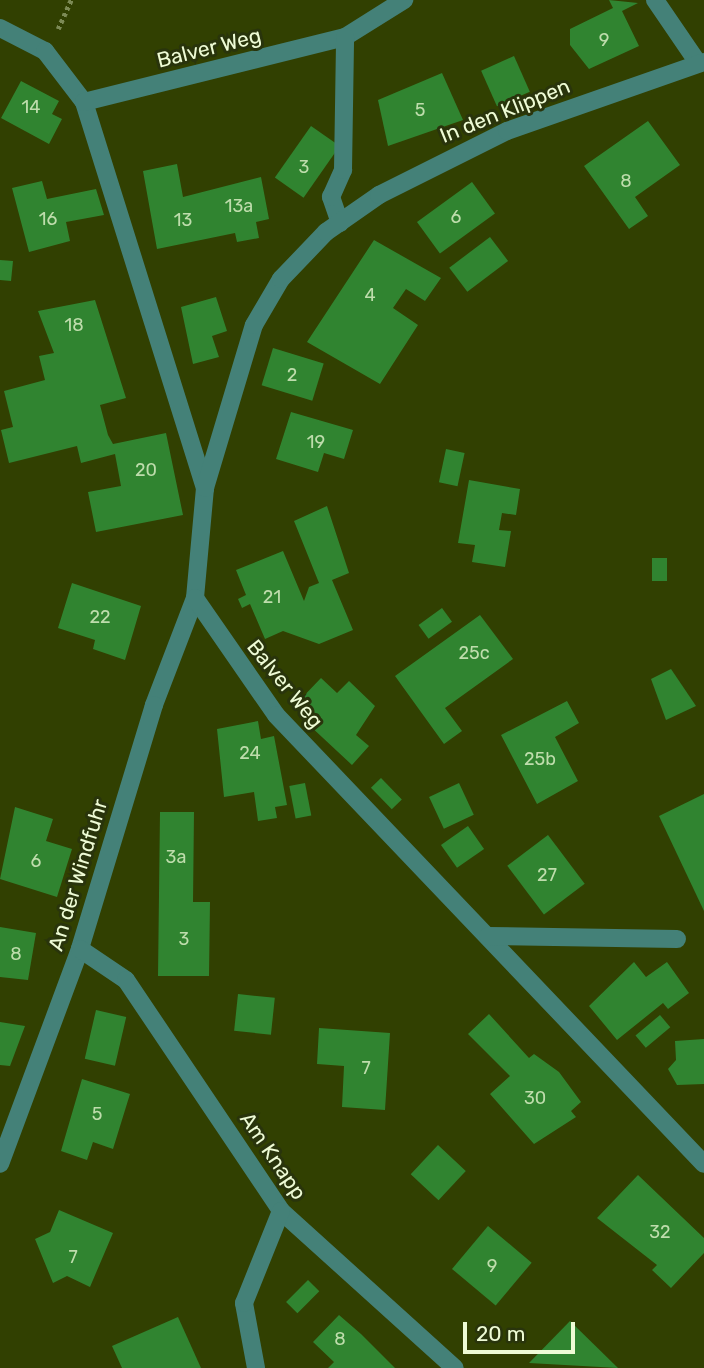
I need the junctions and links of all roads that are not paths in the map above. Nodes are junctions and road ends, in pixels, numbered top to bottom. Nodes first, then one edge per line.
1 (404, 0) edge
2 (655, 0) edge
3 (0, 28) edge
4 (345, 37) junction
5 (701, 62) edge
6 (84, 103) junction
7 (340, 223) junction
8 (205, 488) junction
9 (195, 598) junction
10 (488, 936) junction
11 (677, 940) dead end
12 (80, 949) junction
13 (0, 1164) edge
14 (704, 1164) edge
15 (281, 1211) junction
16 (256, 1368) edge
17 (455, 1368) edge

1 - 4 street
2 - 5 street, In den Klippen
3 - 6 street
4 - 6 street, Balver Weg
4 - 7 street
5 - 7 street, In den Klippen
6 - 8 street
7 - 8 street, In den Klippen
8 - 9 street
9 - 10 street, Balver Weg
9 - 12 street, An der Windfuhr
10 - 11 street
10 - 14 street, Balver Weg
12 - 13 street, An der Windfuhr
12 - 15 street, Am Knapp
15 - 16 street
15 - 17 street, Am Knapp

